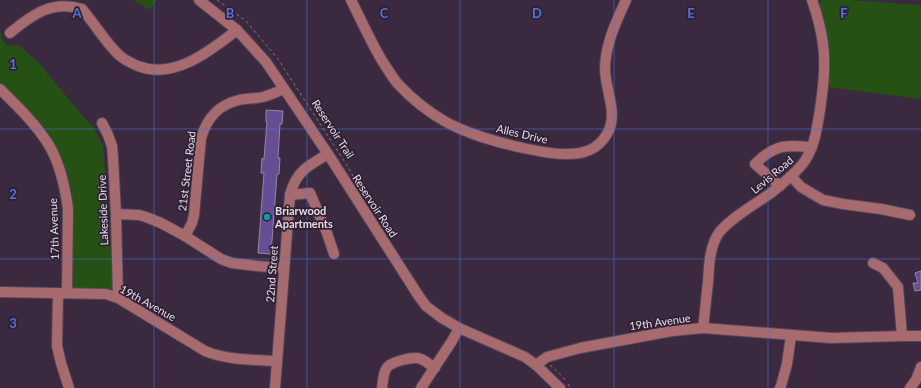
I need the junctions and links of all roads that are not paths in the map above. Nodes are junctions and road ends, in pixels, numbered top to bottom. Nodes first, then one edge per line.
1 (199, 0) edge
2 (351, 0) edge
3 (626, 0) edge
4 (812, 0) edge
5 (71, 1) edge
6 (237, 30) junction
7 (10, 33) dead end
8 (284, 89) junction
9 (1, 91) edge
10 (102, 123) dead end
11 (812, 147) junction
12 (328, 154) junction
13 (791, 176) junction
14 (780, 186) junction
15 (290, 195) junction
16 (116, 214) junction
17 (910, 215) dead end
18 (185, 236) junction
19 (334, 254) dead end
20 (873, 263) dead end
21 (284, 268) junction
22 (0, 292) edge
23 (62, 293) junction
24 (118, 298) junction
25 (459, 328) junction
26 (703, 328) junction
27 (791, 336) junction
28 (902, 336) junction
29 (921, 336) edge
30 (277, 361) junction
31 (540, 362) junction
32 (921, 367) edge
33 (435, 368) junction
34 (69, 388) edge
35 (276, 388) edge
36 (382, 388) edge
37 (421, 388) edge
38 (560, 388) edge
39 (780, 388) edge
40 (910, 388) edge

1 - 6 street, Reservoir Road
2 - 3 street, Alles Drive
4 - 11 street, Levis Road
5 - 6 street
5 - 7 street
6 - 8 street, Reservoir Road
8 - 12 street, Reservoir Road
8 - 18 street, 21st Street Road
9 - 23 street, 17th Avenue
10 - 16 street, Lakeside Drive
11 - 13 street, Levis Road
11 - 14 street
12 - 15 street, 22nd Street
12 - 25 street, Reservoir Road
13 - 14 street, Levis Road
13 - 17 street
14 - 26 street, Levis Road
15 - 19 street
15 - 21 street, 22nd Street
16 - 18 street
16 - 24 street, Lakeside Drive
18 - 21 street
20 - 28 street
21 - 30 street, 22nd Street
22 - 23 street, 19th Avenue
23 - 24 street, 19th Avenue
23 - 34 street, 17th Avenue
24 - 30 street, 19th Avenue
25 - 31 street, Reservoir Road
25 - 33 street
26 - 27 street, 19th Avenue
26 - 31 street, 19th Avenue
27 - 28 street, 19th Avenue
27 - 39 street
28 - 29 street, 19th Avenue
30 - 35 street, 22nd Street
31 - 38 street, Reservoir Road
32 - 40 street
33 - 36 street
33 - 37 street

